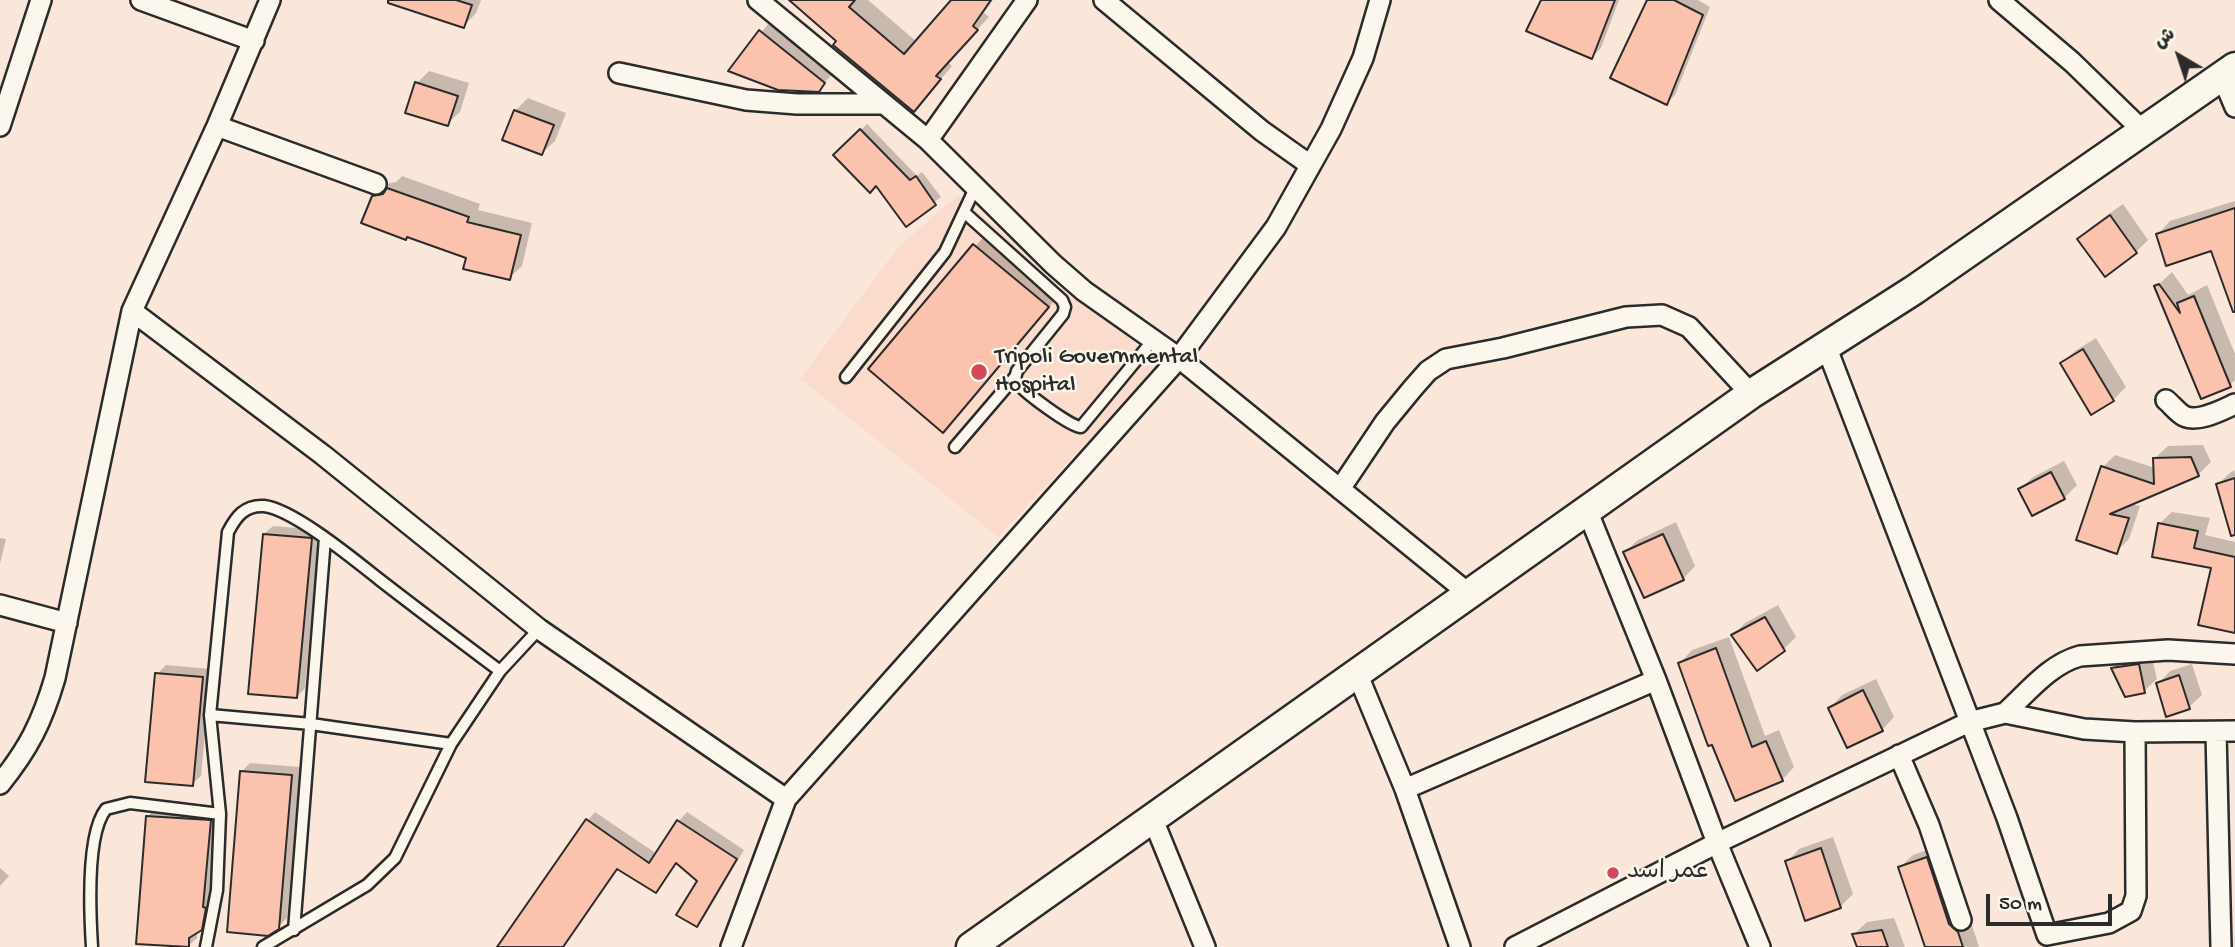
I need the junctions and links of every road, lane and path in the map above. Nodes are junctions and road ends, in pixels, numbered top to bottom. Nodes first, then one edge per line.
1 (41, 0) edge
2 (141, 0) edge
3 (270, 0) edge
4 (758, 0) edge
5 (1027, 0) edge
6 (1104, 0) edge
7 (1380, 0) edge
8 (1999, 0) edge
9 (254, 41) junction
10 (2228, 71) edge
11 (619, 73) dead end
12 (883, 104) junction
13 (2235, 107) edge
14 (0, 126) edge
15 (217, 126) junction
16 (2143, 131) junction
17 (928, 140) junction
18 (1310, 165) junction
19 (376, 184) dead end
20 (975, 188) junction
21 (964, 212) junction
22 (132, 311) junction
23 (1153, 340) junction
24 (1826, 346) junction
25 (1179, 358) junction
26 (846, 377) dead end
27 (1015, 377) junction
28 (1751, 394) junction
29 (2166, 400) dead end
30 (2235, 404) edge
31 (955, 447) dead end
32 (1340, 489) junction
33 (1587, 510) junction
34 (326, 538) junction
35 (1468, 593) junction
36 (0, 605) edge
37 (67, 623) junction
38 (539, 629) junction
39 (2235, 654) edge
40 (500, 671) junction
41 (1357, 673) junction
42 (1656, 680) junction
43 (2006, 713) junction
44 (209, 715) junction
45 (1969, 722) junction
46 (311, 724) junction
47 (2225, 731) edge
48 (2135, 732) junction
49 (451, 744) junction
50 (1899, 755) junction
51 (2, 779) edge
52 (1405, 789) junction
53 (786, 799) junction
54 (220, 814) junction
55 (1152, 817) junction
56 (1717, 843) junction
57 (1961, 920) dead end
58 (294, 930) junction
59 (92, 947) edge
60 (206, 947) edge
61 (263, 947) edge
62 (731, 947) edge
63 (971, 947) edge
64 (1205, 947) edge
65 (1460, 947) edge
66 (1515, 947) edge
67 (1760, 947) edge
68 (2221, 947) edge

1 - 14 street
2 - 9 street
3 - 9 street
4 - 12 street
5 - 17 street
6 - 18 street
7 - 18 street
8 - 16 street
9 - 15 street
10 - 13 street
10 - 16 main road
11 - 12 street
12 - 17 street
15 - 19 street
15 - 22 street
16 - 24 main road
17 - 20 street
18 - 25 street
20 - 21 lane
20 - 23 street
21 - 26 lane
21 - 27 lane
22 - 37 street
22 - 38 street
23 - 25 street
23 - 27 lane
24 - 28 main road
24 - 45 street
25 - 32 street
25 - 53 street
27 - 31 lane
28 - 32 street
28 - 33 main road
29 - 30 street
32 - 35 street
33 - 35 main road
33 - 42 street
34 - 40 lane
34 - 44 lane
34 - 46 lane
35 - 41 main road
36 - 37 street
37 - 51 street
38 - 40 lane
38 - 53 street
39 - 43 street
40 - 49 lane
41 - 52 street
41 - 55 main road
42 - 52 street
42 - 56 street
43 - 45 street
43 - 48 street
44 - 46 lane
44 - 54 lane
45 - 48 street
45 - 50 street
46 - 49 lane
46 - 58 lane
47 - 48 street
47 - 68 street
49 - 58 lane
50 - 56 street
50 - 57 street
52 - 65 street
53 - 62 street
54 - 59 lane
54 - 60 lane
55 - 63 main road
55 - 64 street
56 - 66 street
56 - 67 street
58 - 61 lane

